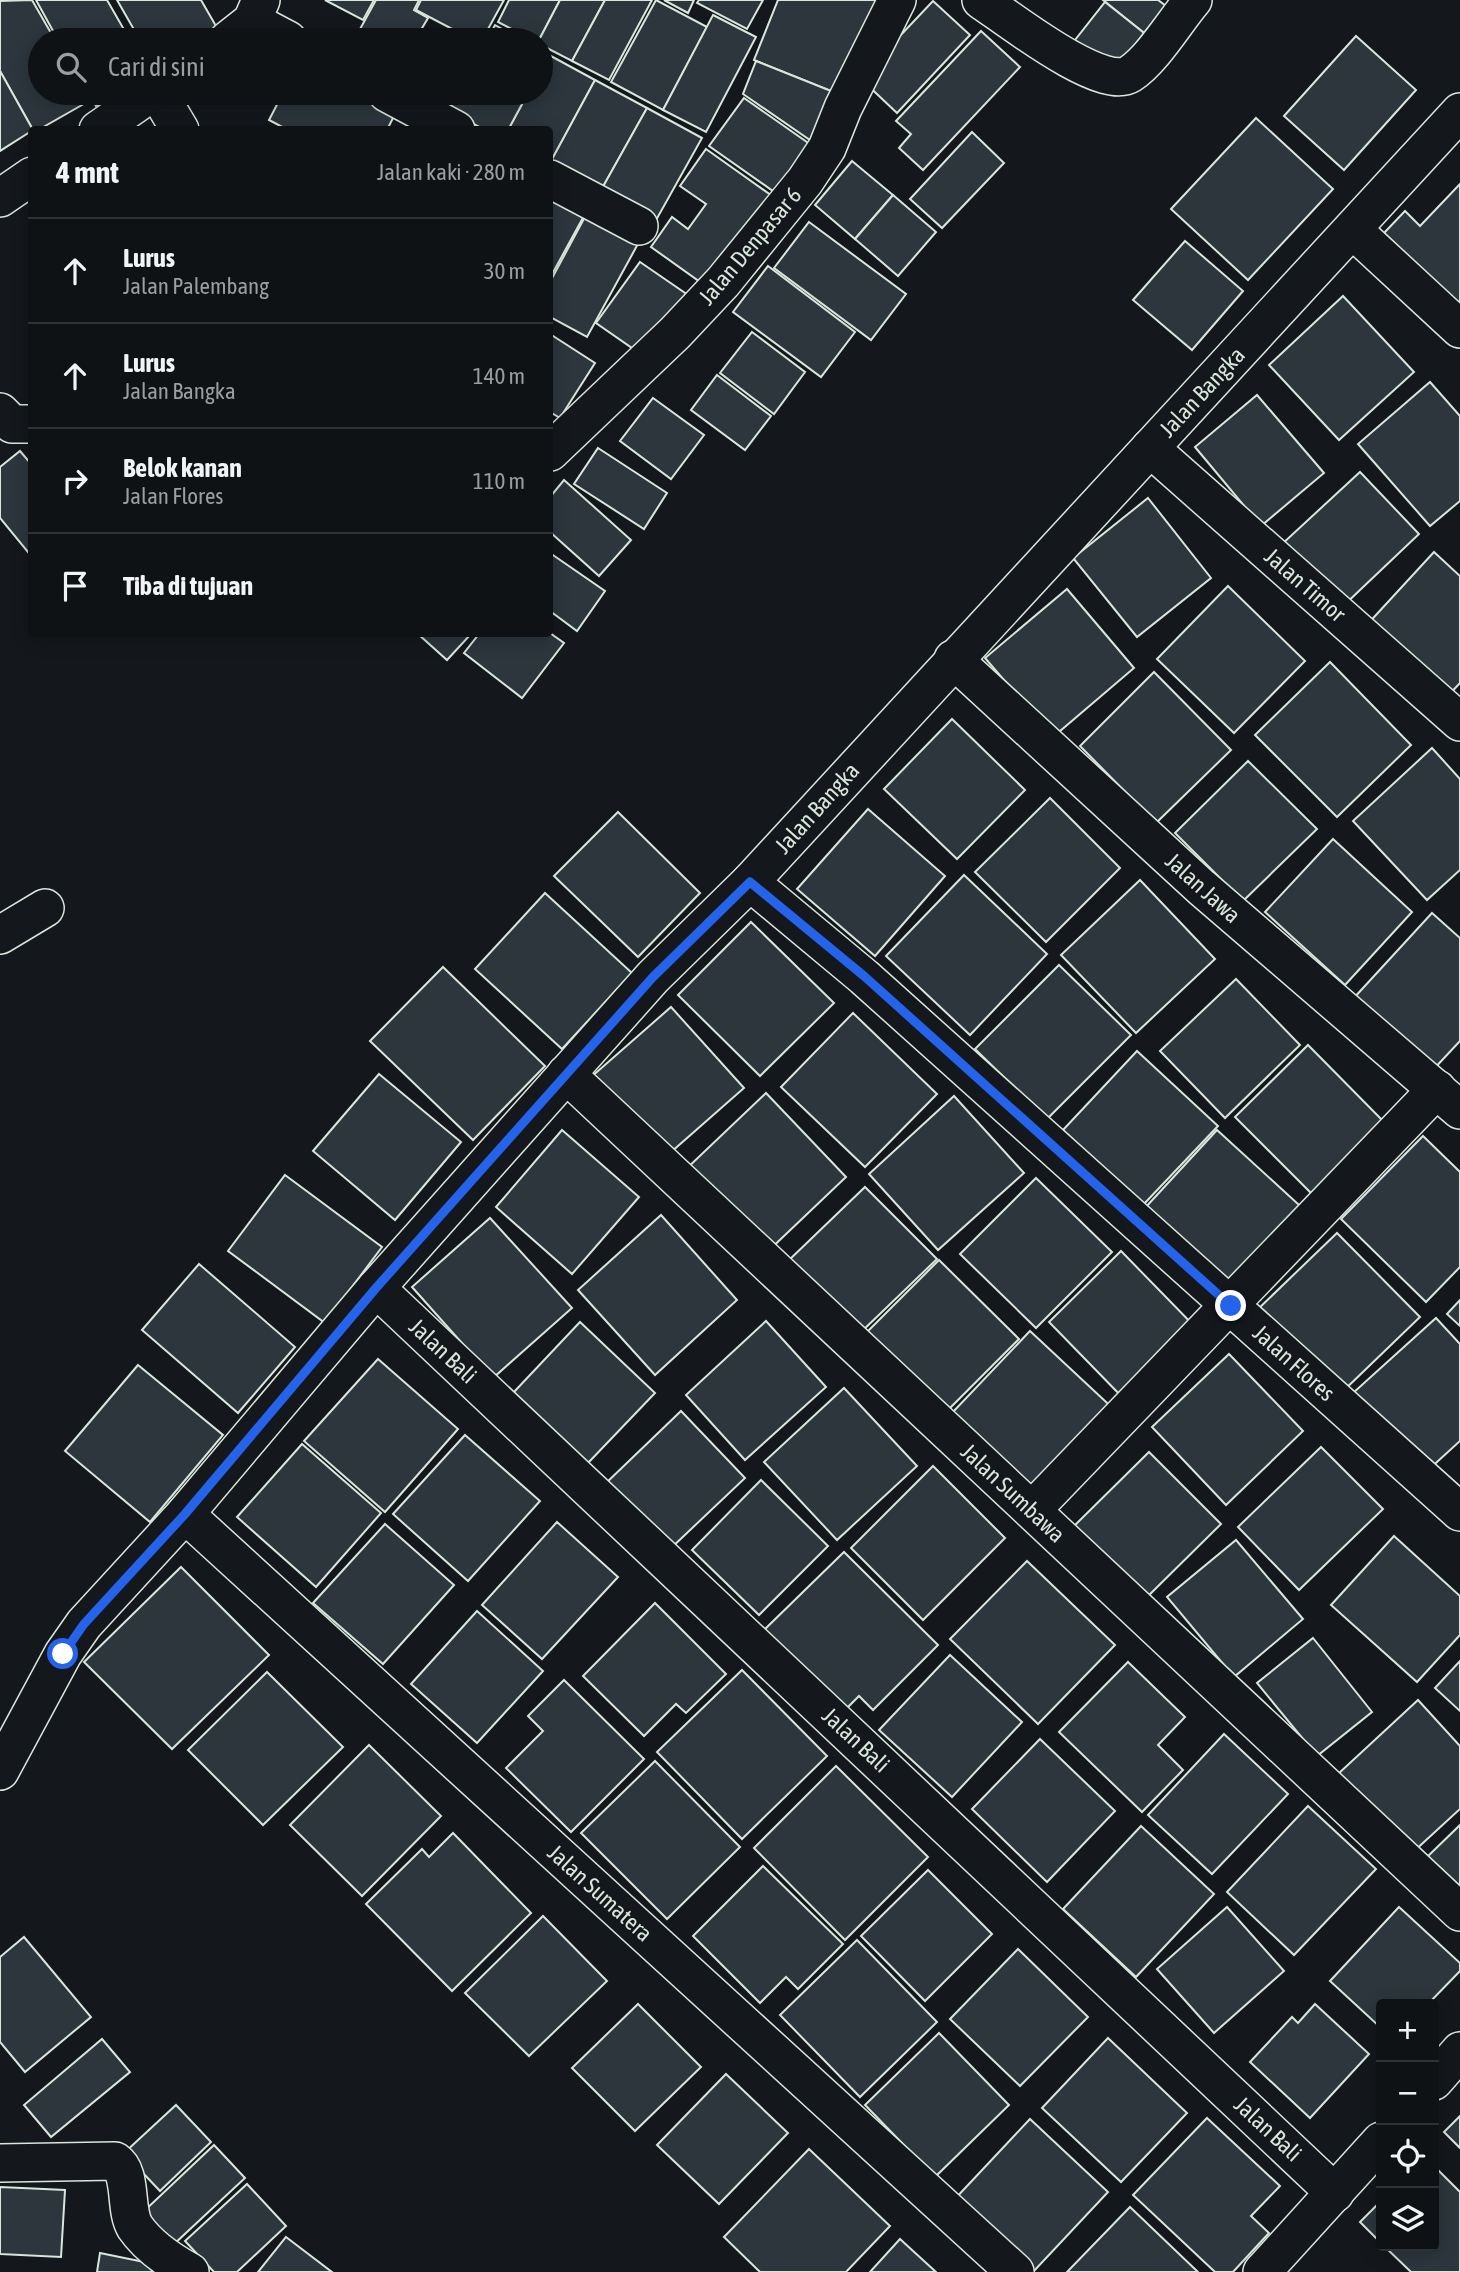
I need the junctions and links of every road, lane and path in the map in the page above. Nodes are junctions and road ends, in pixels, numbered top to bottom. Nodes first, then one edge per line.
1 (897, 0) edge
2 (981, 0) edge
3 (1193, 0) edge
4 (134, 105) edge
5 (165, 105) edge
6 (409, 105) edge
7 (1460, 112) edge
8 (104, 126) edge
9 (178, 126) edge
10 (449, 126) edge
11 (28, 179) edge
12 (553, 181) edge
13 (0, 198) edge
14 (639, 226) dead end
15 (1353, 230) junction
16 (1460, 329) edge
17 (0, 412) edge
18 (28, 424) edge
19 (1150, 448) junction
20 (553, 449) edge
21 (953, 659) junction
22 (1460, 722) edge
23 (750, 882) junction
24 (45, 908) dead end
25 (0, 935) edge
26 (566, 1074) junction
27 (1452, 1097) edge
28 (376, 1288) junction
29 (1231, 1306) junction
30 (1032, 1510) junction
31 (1460, 1512) edge
32 (185, 1514) junction
33 (0, 1771) edge
34 (1460, 1912) edge
35 (1460, 2051) edge
36 (1439, 2075) edge
37 (1376, 2146) edge
38 (0, 2163) edge
39 (1335, 2193) junction
40 (190, 2272) edge
41 (1015, 2272) edge
42 (1262, 2272) edge

1 - 20 street, Jalan Denpasar 6
2 - 3 street
4 - 8 street
5 - 9 street
6 - 10 street
7 - 15 street, Jalan Bangka
11 - 13 street
12 - 14 street
15 - 16 street
15 - 19 street, Jalan Bangka
17 - 18 street
19 - 21 street, Jalan Bangka
19 - 22 street, Jalan Timor
21 - 23 street, Jalan Bangka
21 - 27 street, Jalan Jawa
23 - 26 street, Jalan Bangka
23 - 29 street, Jalan Flores
24 - 25 street
26 - 28 street, Jalan Bangka
26 - 30 street, Jalan Sumbawa
27 - 29 street
28 - 32 street, Jalan Bangka
28 - 39 street, Jalan Bali
29 - 30 street
29 - 31 street, Jalan Flores
30 - 34 street, Jalan Sumbawa
32 - 33 street, Jalan Bangka
32 - 41 street, Jalan Sumatera
35 - 36 street
37 - 39 street
38 - 40 street
39 - 42 street

